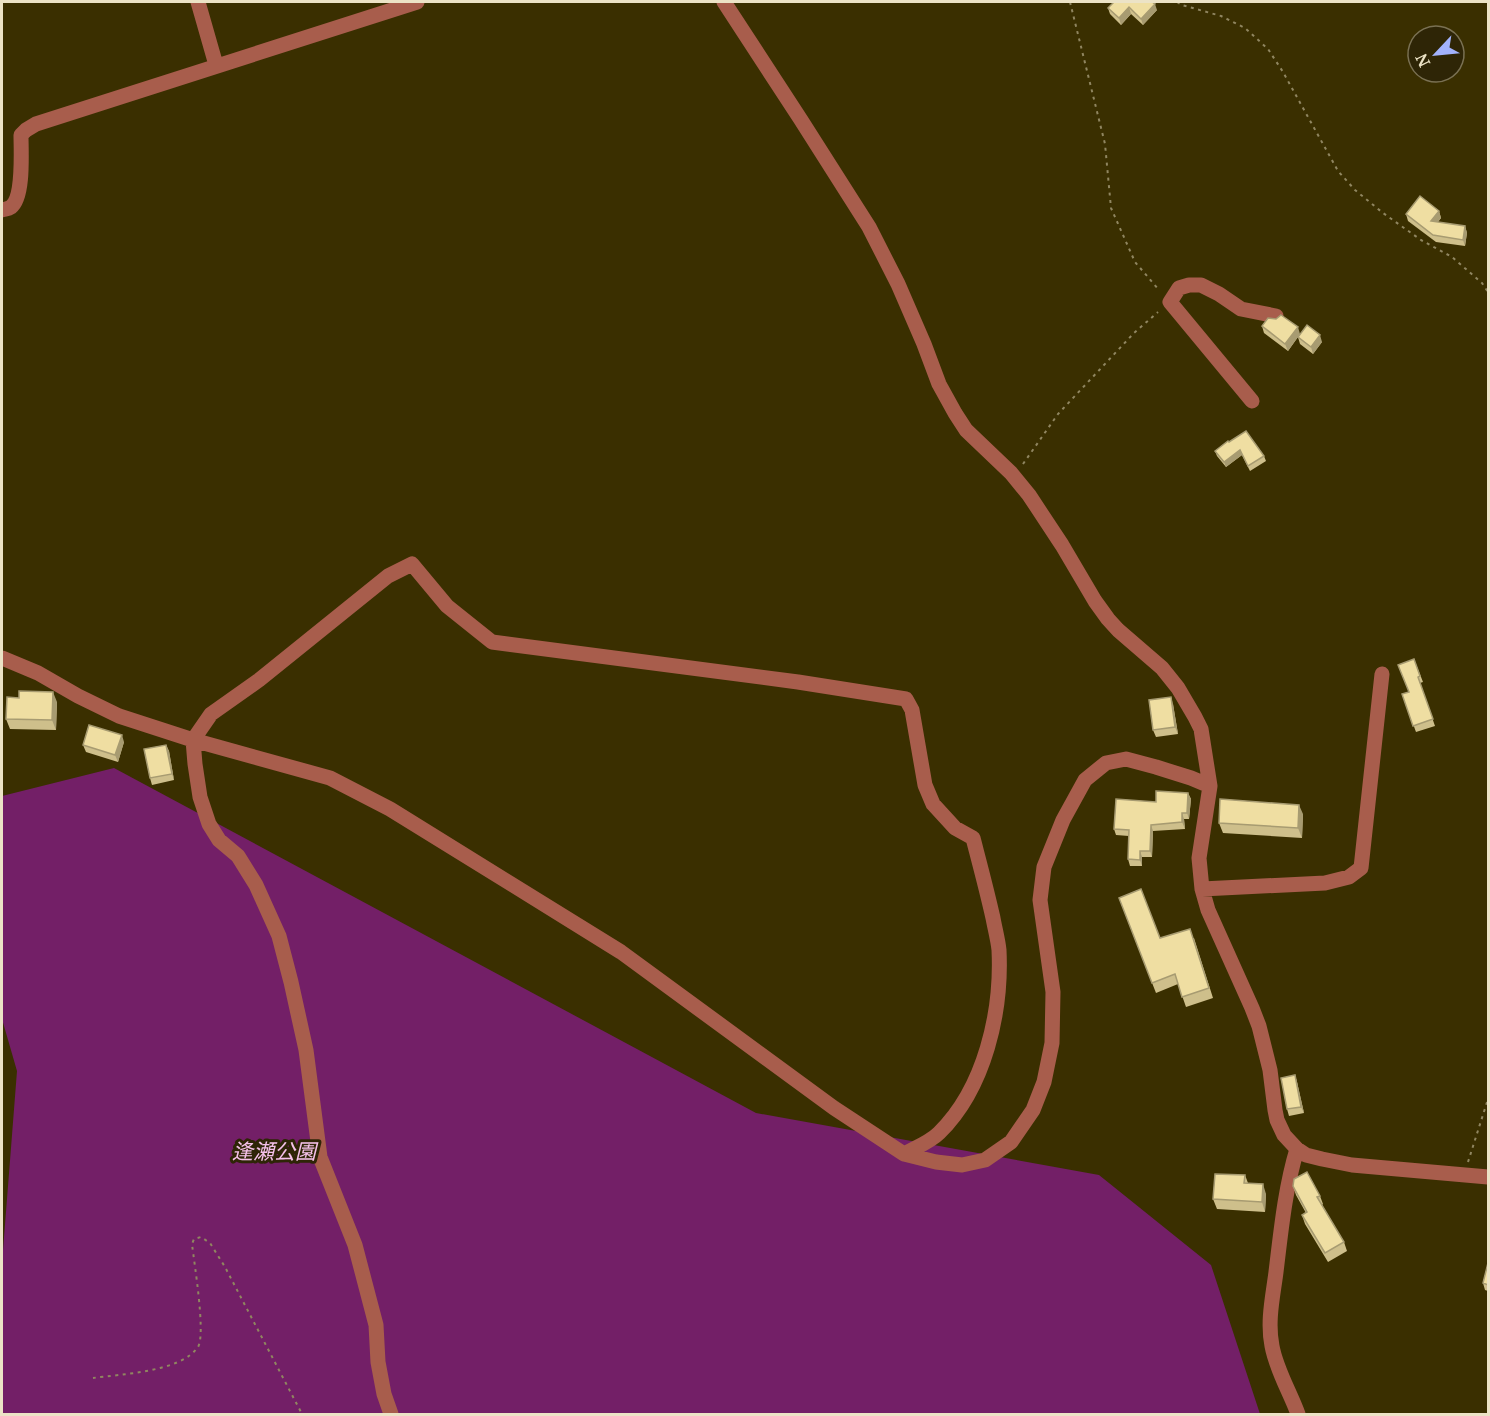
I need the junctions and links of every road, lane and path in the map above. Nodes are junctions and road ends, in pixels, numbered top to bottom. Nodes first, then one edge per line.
1 (198, 2) edge
2 (417, 2) edge
3 (1070, 2) edge
4 (1177, 2) edge
5 (728, 3) edge
6 (216, 65) junction
7 (2, 210) edge
8 (1488, 292) edge
9 (1170, 302) junction
10 (1276, 315) dead end
11 (1252, 401) dead end
12 (1011, 473) junction
13 (2, 658) edge
14 (1382, 674) dead end
15 (193, 740) junction
16 (1210, 786) junction
17 (1202, 889) junction
18 (1488, 1099) edge
19 (1297, 1149) junction
20 (904, 1154) junction
21 (1463, 1175) junction
22 (1488, 1178) edge
23 (93, 1378) dead end
24 (302, 1414) edge
25 (391, 1414) edge
26 (1298, 1414) edge

1 - 6 street
2 - 6 street
3 - 9 path
4 - 8 path
5 - 12 street
6 - 7 street
9 - 10 street
9 - 11 street
9 - 12 path
12 - 16 street
13 - 15 street
14 - 17 street
15 - 20 street
15 - 20 street
15 - 25 street
16 - 17 street
16 - 20 street
17 - 19 street
18 - 21 path
19 - 21 street
19 - 26 street
21 - 22 street
23 - 24 path

